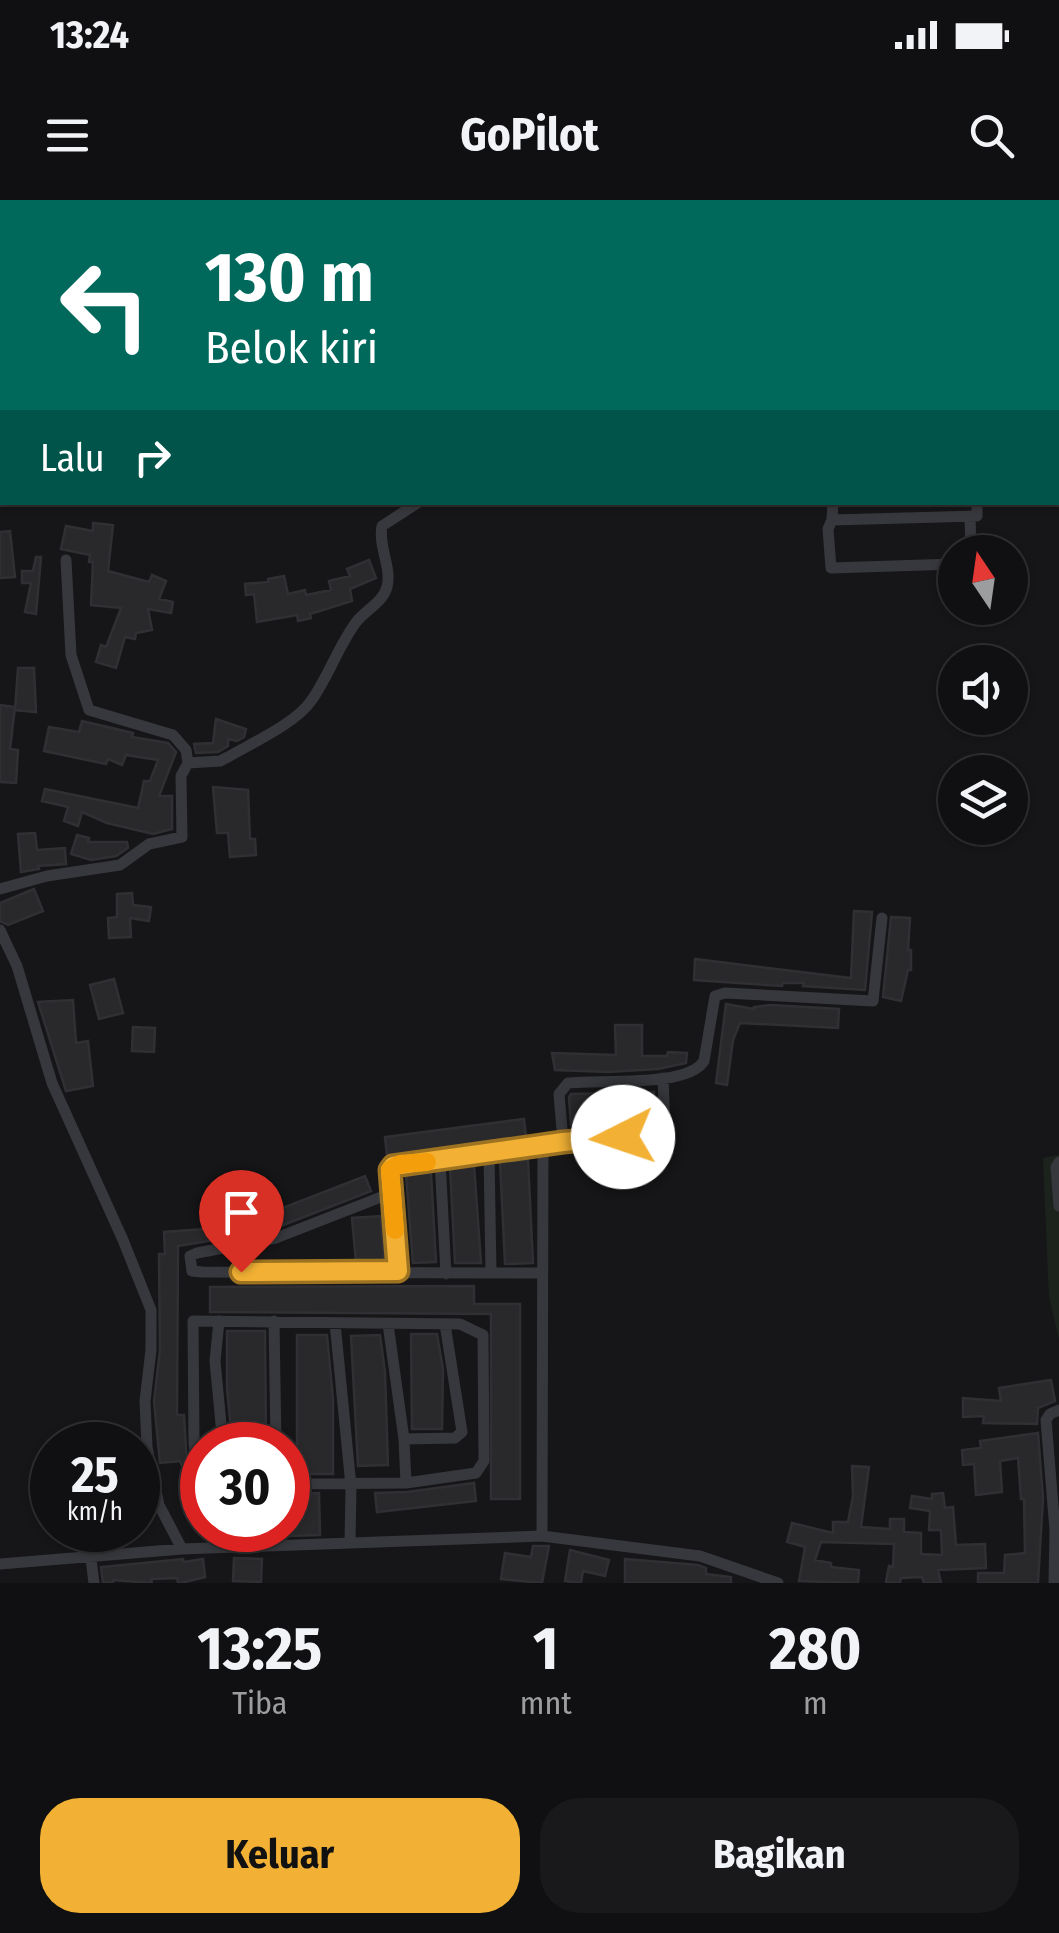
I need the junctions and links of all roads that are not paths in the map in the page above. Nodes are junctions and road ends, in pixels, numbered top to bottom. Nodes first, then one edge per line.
1 (414, 505) edge
2 (832, 505) edge
3 (976, 505) edge
4 (970, 516) junction
5 (832, 520) junction
6 (971, 535) edge
7 (66, 560) dead end
8 (938, 565) edge
9 (188, 763) junction
10 (0, 889) edge
11 (882, 918) dead end
12 (0, 930) edge
13 (662, 1078) junction
14 (563, 1142) junction
15 (542, 1144) junction
16 (488, 1153) junction
17 (440, 1160) junction
18 (1059, 1162) edge
19 (394, 1192) junction
20 (1059, 1206) edge
21 (398, 1271) junction
22 (491, 1273) junction
23 (542, 1273) junction
24 (446, 1274) junction
25 (220, 1321) junction
26 (274, 1321) junction
27 (335, 1324) junction
28 (388, 1324) junction
29 (445, 1324) junction
30 (1059, 1410) edge
31 (194, 1422) edge
32 (221, 1422) edge
33 (276, 1422) edge
34 (404, 1439) junction
35 (406, 1484) junction
36 (310, 1485) edge
37 (350, 1486) junction
38 (542, 1536) junction
39 (350, 1542) junction
40 (310, 1544) edge
41 (180, 1546) edge
42 (180, 1550) edge
43 (91, 1559) junction
44 (0, 1564) edge
45 (94, 1583) edge
46 (778, 1583) edge
47 (1054, 1583) edge

1 - 9 street
2 - 5 street
3 - 4 street
4 - 5 street
4 - 6 street
5 - 8 street
7 - 9 street
9 - 10 street
11 - 13 street
12 - 41 street
13 - 14 street
13 - 14 street
14 - 15 street
15 - 16 street
15 - 23 street
16 - 17 street
16 - 22 street
17 - 19 street
17 - 24 street
18 - 20 street
19 - 21 street
19 - 21 street
21 - 24 street
22 - 23 street
22 - 24 street
23 - 38 street
25 - 26 street
25 - 31 street
25 - 32 street
26 - 27 street
26 - 33 street
27 - 28 street
27 - 37 street
28 - 29 street
28 - 34 street
29 - 34 street
29 - 35 street
30 - 47 street
34 - 35 street
35 - 37 street
36 - 37 street
37 - 39 street
38 - 39 street
38 - 46 street
39 - 40 street
42 - 43 street
43 - 44 street
43 - 45 street

